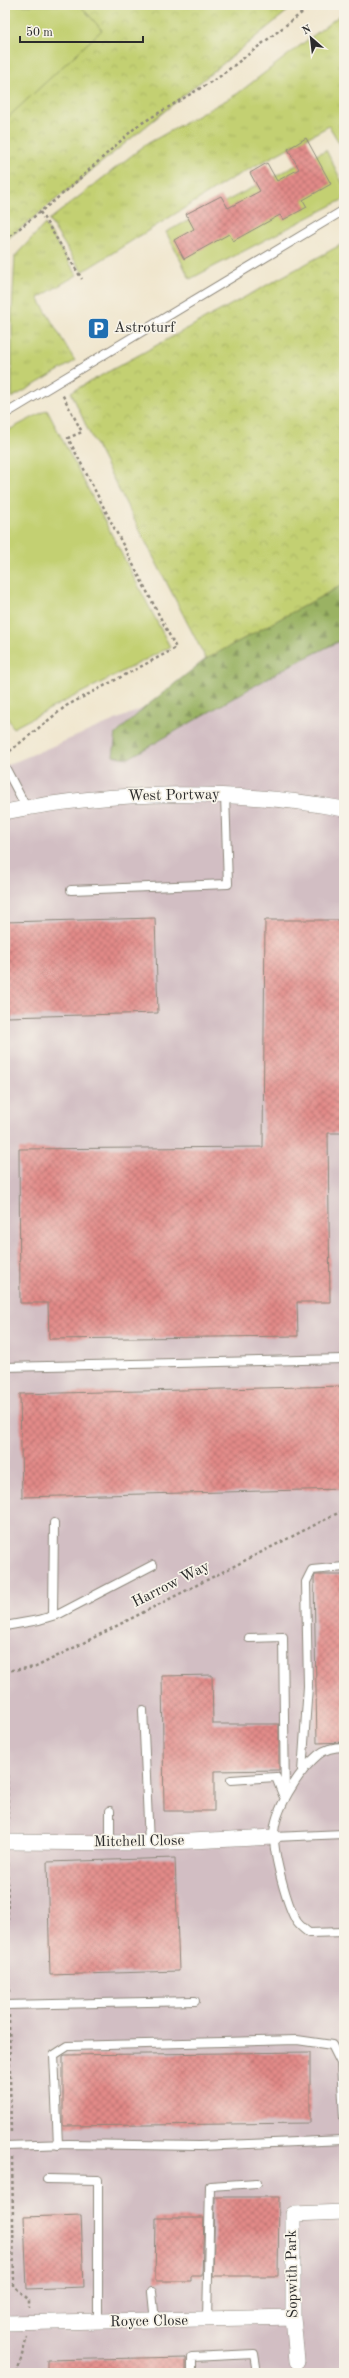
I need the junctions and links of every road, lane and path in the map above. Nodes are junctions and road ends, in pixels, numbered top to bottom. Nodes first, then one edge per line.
1 (312, 5) edge
2 (344, 210) edge
3 (40, 212) junction
4 (5, 240) edge
5 (82, 279) dead end
6 (56, 383) junction
7 (5, 414) edge
8 (5, 755) edge
9 (5, 767) edge
10 (224, 795) junction
11 (26, 807) junction
12 (344, 809) edge
13 (5, 812) edge
14 (71, 890) dead end
15 (344, 1359) edge
16 (5, 1367) edge
17 (344, 1510) edge
18 (54, 1523) dead end
19 (153, 1565) dead end
20 (344, 1567) edge
21 (53, 1615) junction
22 (5, 1626) edge
23 (249, 1638) dead end
24 (5, 1671) edge
25 (143, 1710) dead end
26 (344, 1747) edge
27 (302, 1772) junction
28 (231, 1780) dead end
29 (285, 1800) junction
30 (110, 1811) dead end
31 (344, 1834) edge
32 (274, 1837) junction
33 (5, 1842) edge
34 (149, 1843) junction
35 (110, 1844) junction
36 (344, 1932) edge
37 (195, 2001) dead end
38 (5, 2005) edge
39 (344, 2118) edge
40 (344, 2140) edge
41 (58, 2145) junction
42 (5, 2146) edge
43 (47, 2179) dead end
44 (257, 2183) dead end
45 (344, 2212) edge
46 (152, 2292) dead end
47 (293, 2318) junction
48 (207, 2320) junction
49 (98, 2322) junction
50 (155, 2322) junction
51 (5, 2323) edge
52 (297, 2367) edge
53 (192, 2373) edge
54 (257, 2373) edge

1 - 3 path
2 - 6 lane
3 - 4 path
3 - 5 path
6 - 7 lane
6 - 8 path
9 - 11 lane
10 - 11 street, West Portway
10 - 12 street, West Portway
10 - 14 lane
11 - 13 street, West Portway
15 - 16 lane
17 - 24 path, Harrow Way
18 - 21 lane
19 - 21 lane
20 - 27 lane
21 - 22 lane
23 - 29 lane
25 - 34 lane
26 - 27 lane
27 - 29 lane
28 - 29 lane
29 - 32 lane
30 - 35 lane
31 - 32 lane
32 - 34 street, Mitchell Close
32 - 36 lane
33 - 35 street, Mitchell Close
34 - 35 street, Mitchell Close
37 - 38 lane
39 - 41 lane
40 - 41 lane
41 - 42 lane
43 - 49 lane
44 - 48 lane
45 - 47 street, Sopwith Park
46 - 50 lane
47 - 48 street, Royce Close
47 - 52 street, Sopwith Park
48 - 50 street, Royce Close
49 - 50 street, Royce Close
49 - 51 street, Royce Close
53 - 54 lane

